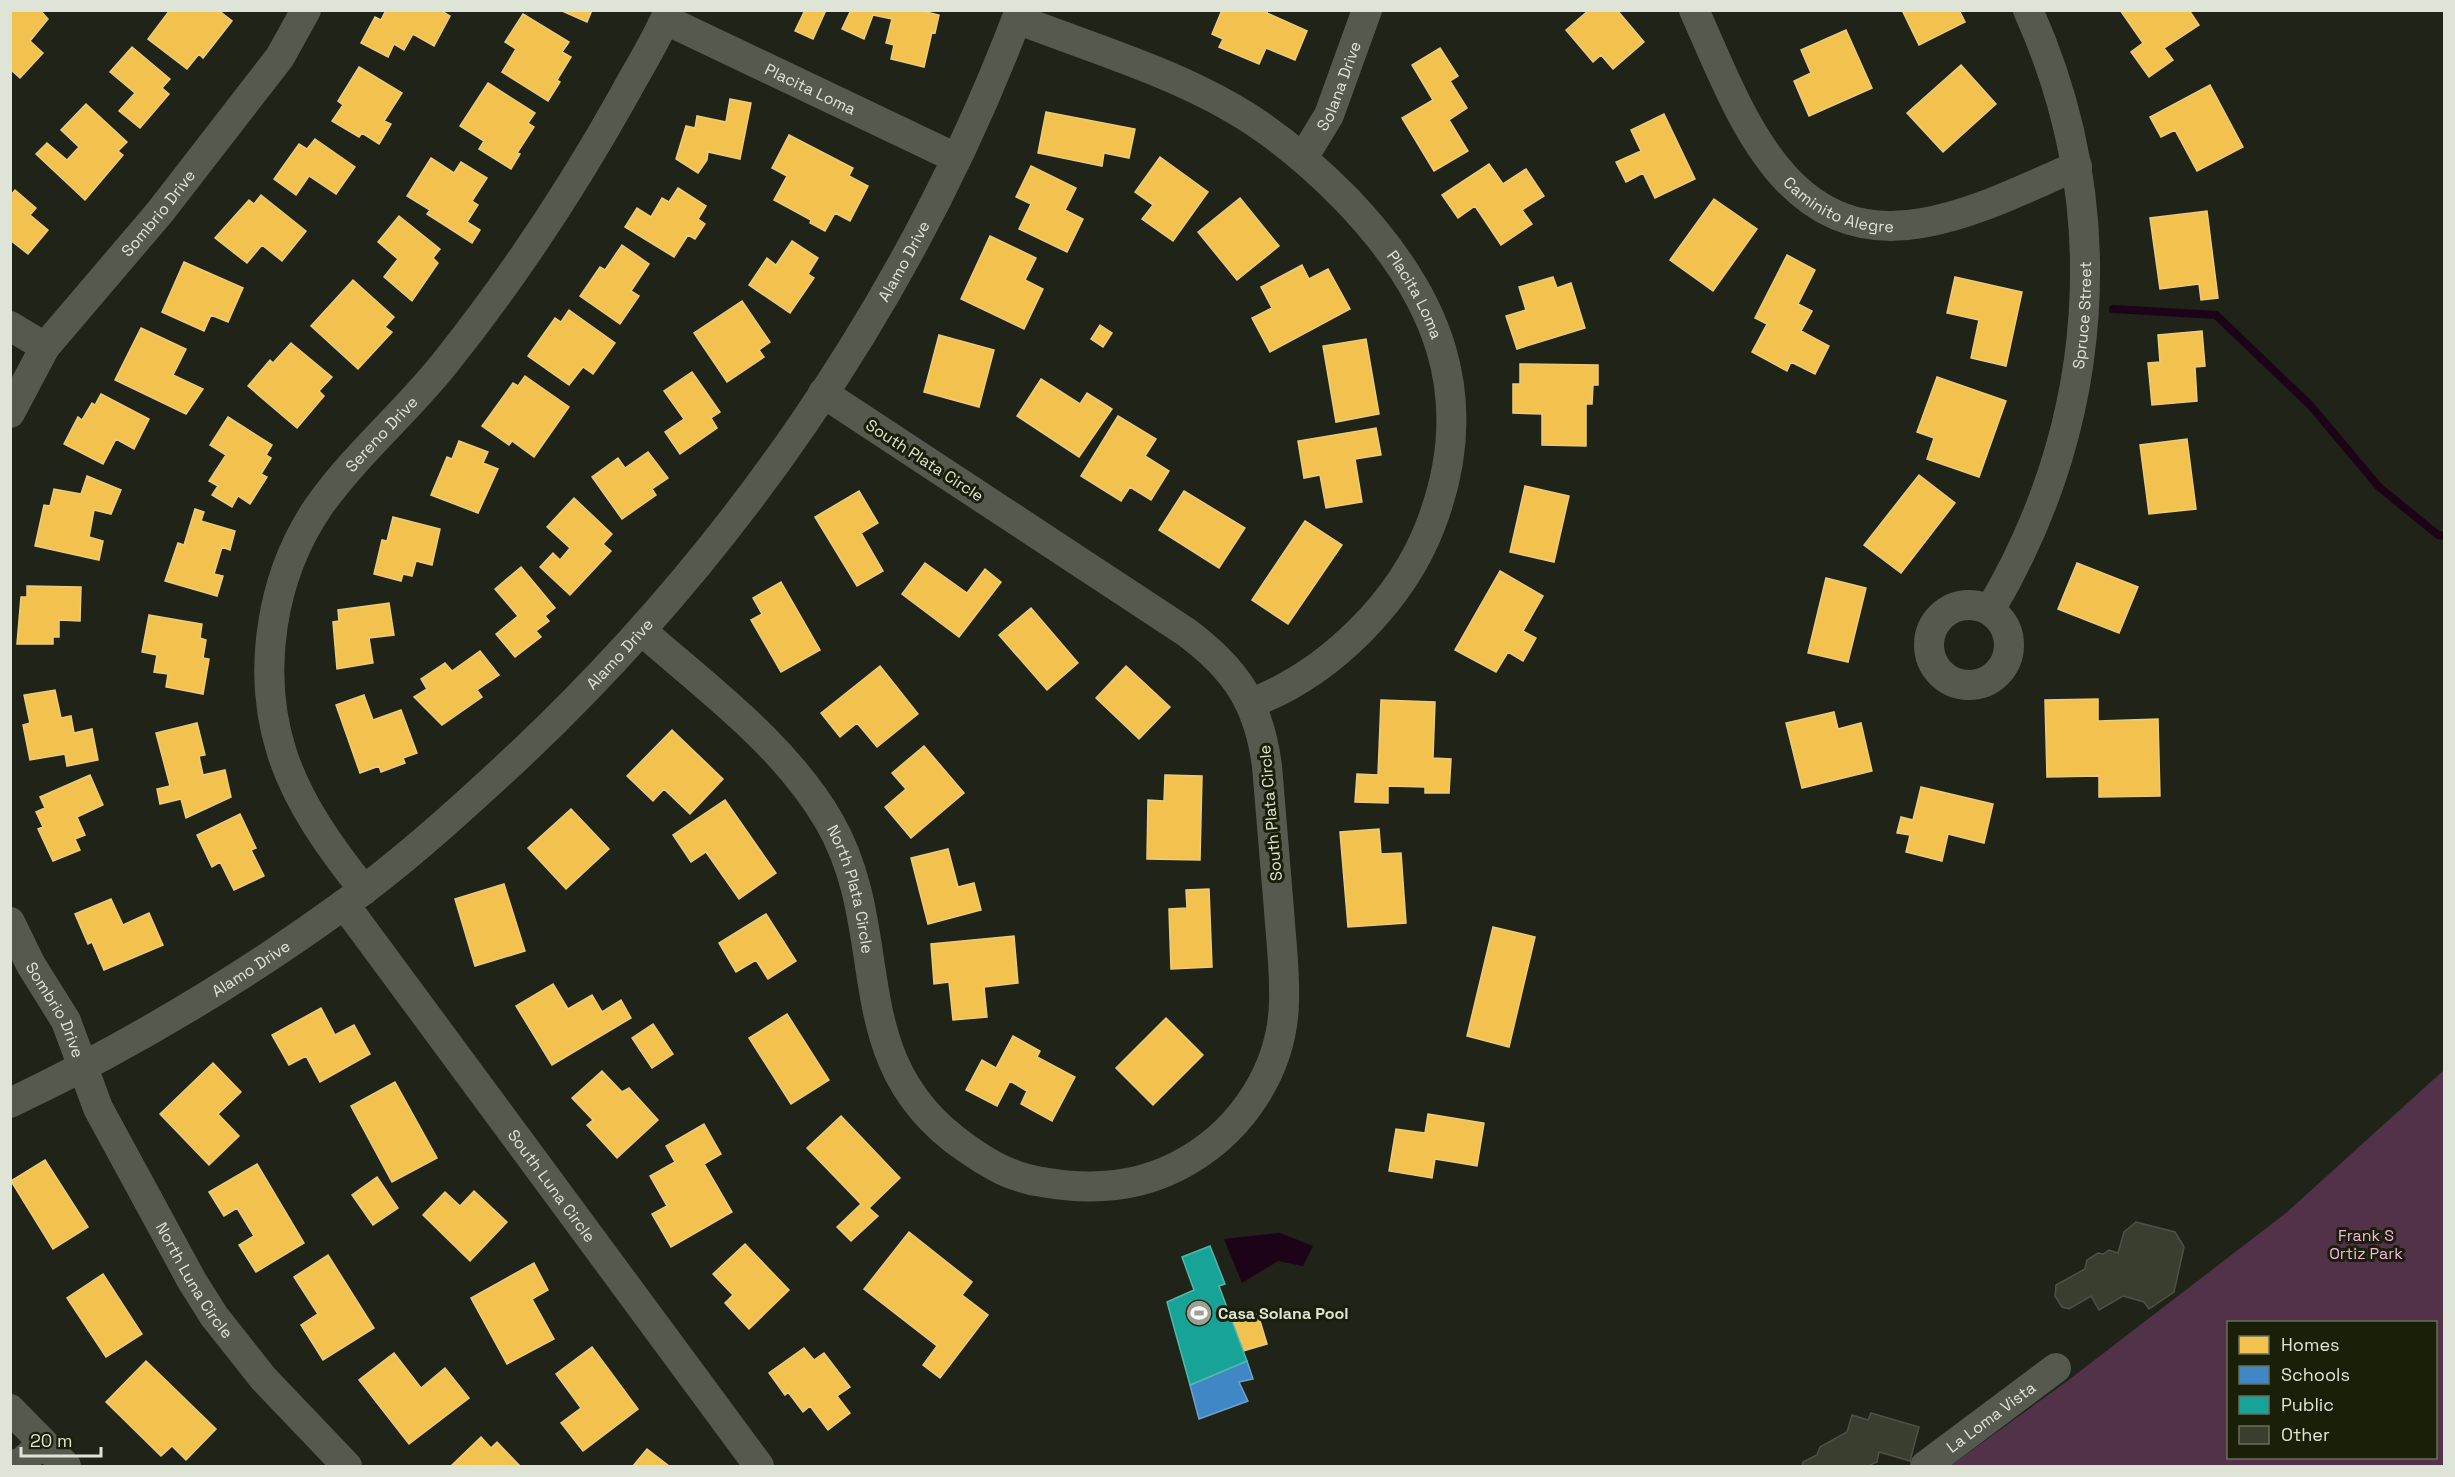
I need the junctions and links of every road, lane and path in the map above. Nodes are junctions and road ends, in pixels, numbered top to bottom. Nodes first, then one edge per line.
1 (306, 10) edge
2 (1367, 10) edge
3 (1694, 10) edge
4 (2028, 10) edge
5 (668, 15) edge
6 (1018, 15) edge
7 (956, 158) junction
8 (1303, 158) junction
9 (2077, 166) junction
10 (10, 326) edge
11 (45, 347) junction
12 (824, 393) junction
13 (10, 413) edge
14 (1990, 610) dead end
15 (642, 631) junction
16 (1251, 703) junction
17 (354, 897) junction
18 (10, 922) edge
19 (82, 1066) junction
20 (10, 1103) edge
21 (1007, 1173) joint
22 (2056, 1368) dead end
23 (10, 1409) edge
24 (43, 1443) junction
25 (10, 1466) edge
26 (66, 1467) edge
27 (347, 1467) edge
28 (759, 1467) edge
29 (1925, 1467) edge

1 - 11 street, Sombrio Drive
2 - 8 street, Solana Drive
3 - 9 street, Caminito Alegre
4 - 9 street, Spruce Street
5 - 7 street, Placita Loma
5 - 17 street, Sereno Drive
6 - 7 street, Alamo Drive
6 - 8 street, Placita Loma
7 - 12 street, Alamo Drive
8 - 16 street, Placita Loma
9 - 14 street, Spruce Street
10 - 11 street
11 - 13 street, Sombrio Drive
12 - 15 street, Alamo Drive
12 - 16 street, South Plata Circle
15 - 17 street, Alamo Drive
15 - 21 street, North Plata Circle
16 - 21 street, South Plata Circle
17 - 19 street, Alamo Drive
17 - 28 street, South Luna Circle
18 - 19 street, Sombrio Drive
19 - 20 street, Alamo Drive
19 - 27 street, North Luna Circle
22 - 29 street, La Loma Vista
23 - 24 street
24 - 25 street
24 - 26 street

